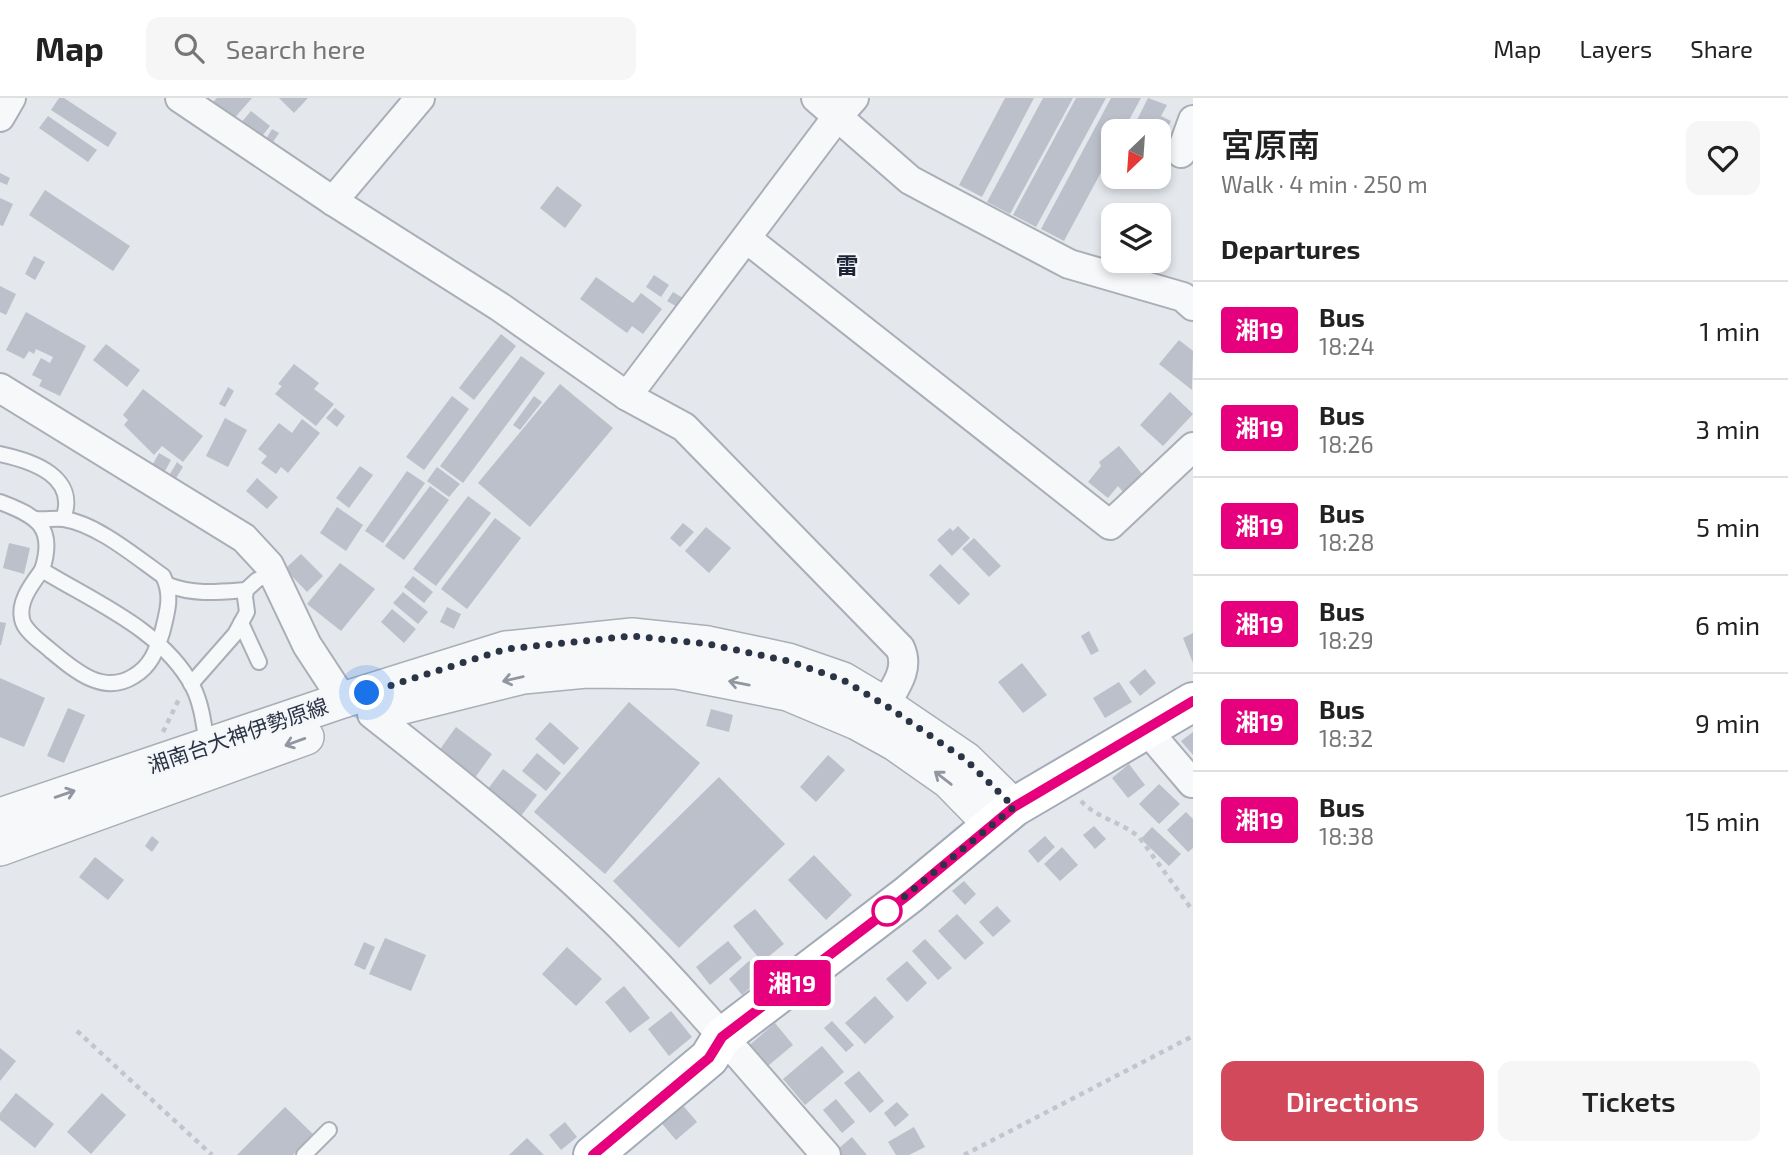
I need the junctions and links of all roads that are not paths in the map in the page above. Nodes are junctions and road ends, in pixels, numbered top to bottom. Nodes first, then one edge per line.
1 (180, 98) edge
2 (420, 98) edge
3 (816, 98) edge
4 (845, 107) edge
5 (1193, 120) edge
6 (1181, 153) dead end
7 (333, 201) junction
8 (747, 239) junction
9 (1193, 306) edge
10 (0, 388) edge
11 (627, 396) junction
12 (1193, 447) edge
13 (0, 454) edge
14 (0, 502) edge
15 (36, 519) junction
16 (63, 519) junction
17 (42, 570) junction
18 (272, 572) junction
19 (168, 585) junction
20 (246, 590) junction
21 (241, 623) junction
22 (158, 645) junction
23 (259, 663) dead end
24 (191, 684) junction
25 (1193, 702) edge
26 (885, 705) junction
27 (358, 707) junction
28 (1146, 729) junction
29 (207, 746) junction
30 (1192, 783) edge
31 (0, 816) edge
32 (1003, 816) junction
33 (0, 848) edge
34 (722, 1037) junction
35 (329, 1130) dead end
36 (304, 1155) edge
37 (593, 1155) edge
38 (826, 1155) edge

1 - 7 street
2 - 7 street
3 - 4 street
4 - 8 street
4 - 9 street
5 - 6 street
7 - 11 street
8 - 11 street
8 - 12 street
10 - 18 street
11 - 26 street
13 - 16 lane
14 - 15 lane
15 - 16 lane
15 - 17 lane
16 - 19 lane
17 - 22 lane
17 - 22 lane
18 - 20 lane
18 - 27 street
19 - 20 lane
19 - 22 lane
20 - 21 lane
21 - 23 lane
21 - 24 lane
22 - 24 lane
24 - 29 lane
25 - 28 main road
26 - 27 street, 湘南台大神伊勢原線
26 - 32 street, 湘南台大神伊勢原線
27 - 29 street, 湘南台大神伊勢原線
32 -> 27 street, 湘南台大神伊勢原線
27 -> 33 street, 湘南台大神伊勢原線
27 - 34 street
28 - 30 street
28 - 32 main road
31 -> 29 street, 湘南台大神伊勢原線
32 - 34 main road
34 - 37 main road
34 - 38 street
35 - 36 lane

